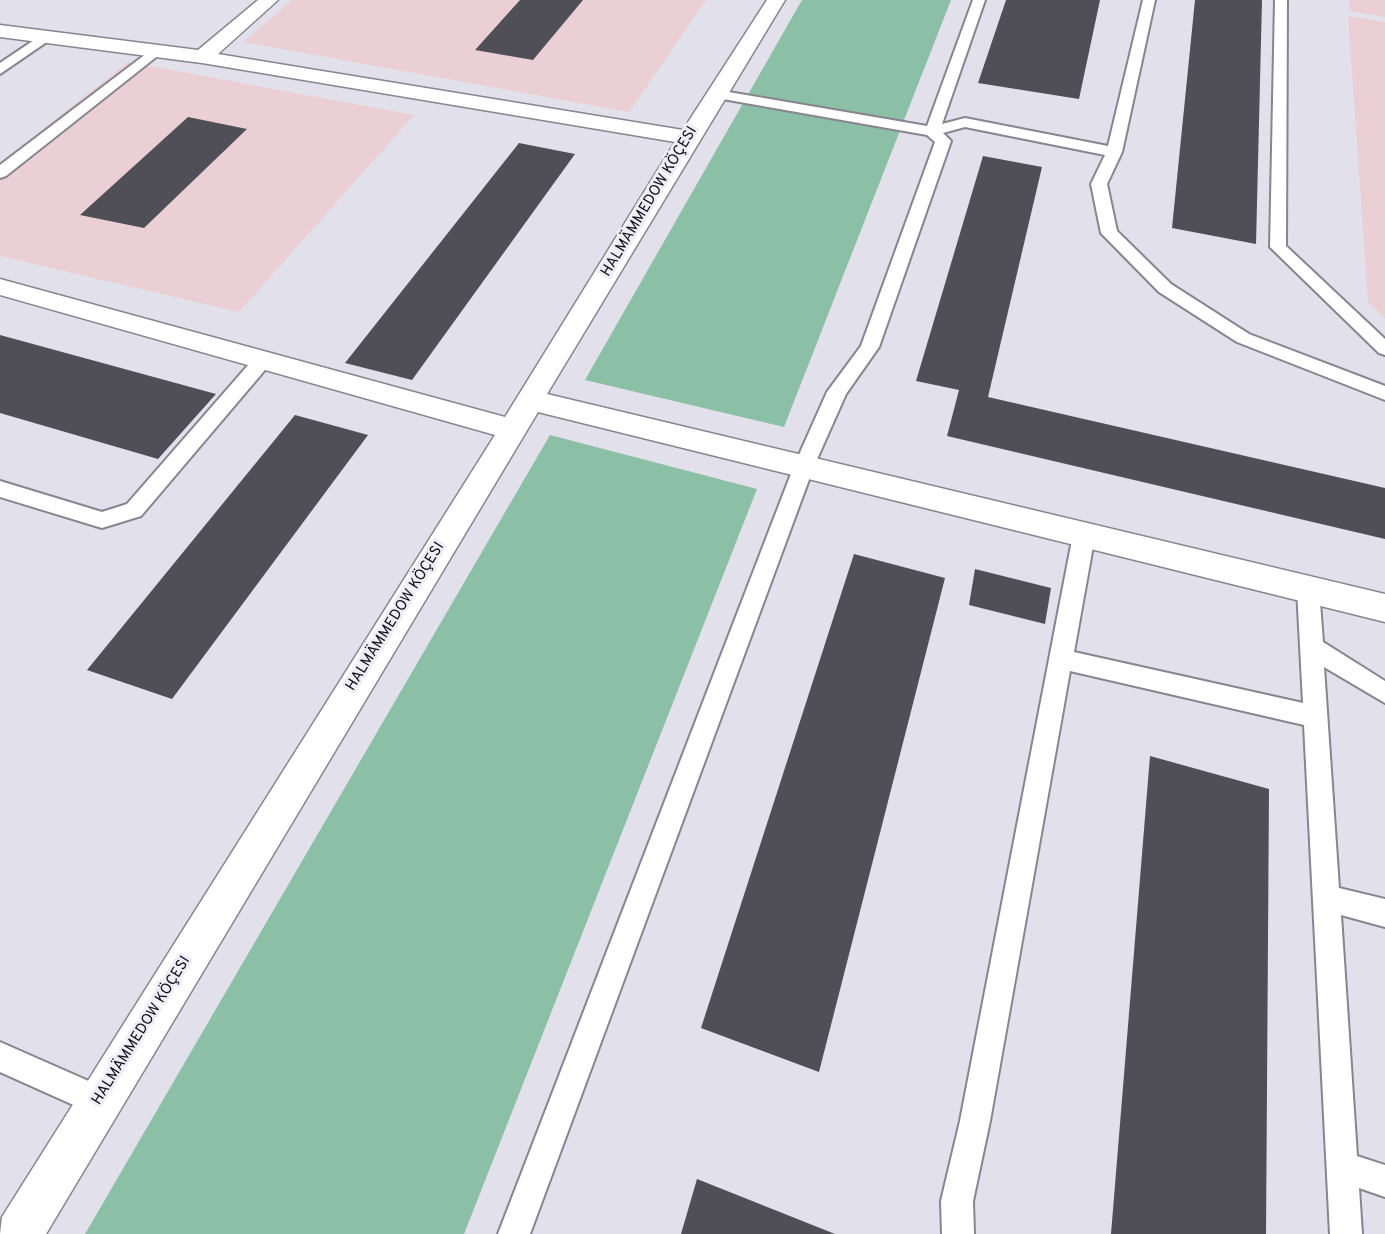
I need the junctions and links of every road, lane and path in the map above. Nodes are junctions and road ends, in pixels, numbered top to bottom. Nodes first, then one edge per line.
1 (269, 0) edge
2 (776, 0) edge
3 (979, 0) edge
4 (1149, 0) edge
5 (1281, 0) edge
6 (0, 31) edge
7 (46, 36) junction
8 (155, 51) junction
9 (202, 57) junction
10 (0, 70) edge
11 (717, 94) junction
12 (932, 131) junction
13 (689, 138) junction
14 (1114, 152) junction
15 (671, 168) junction
16 (0, 173) edge
17 (0, 287) edge
18 (1385, 349) edge
19 (263, 360) junction
20 (1385, 393) edge
21 (530, 400) junction
22 (512, 429) junction
23 (804, 466) junction
24 (4, 496) edge
25 (1084, 535) junction
26 (1308, 589) junction
27 (1385, 608) edge
28 (1311, 647) junction
29 (1062, 659) junction
30 (1385, 693) edge
31 (1316, 717) junction
32 (1326, 898) junction
33 (1385, 914) edge
34 (0, 1057) edge
35 (98, 1101) junction
36 (1341, 1166) junction
37 (1385, 1181) edge
38 (19, 1234) edge
39 (514, 1234) edge
40 (957, 1234) edge
41 (1346, 1234) edge

1 - 9 street
2 - 11 street, HALMÄMMEDOW KÖÇESI
3 - 12 lane
4 - 14 lane
5 - 18 lane
6 - 7 street
7 - 8 street
7 - 10 lane
8 - 9 street
8 - 16 lane
9 - 13 street
11 - 12 lane
11 - 13 street, HALMÄMMEDOW KÖÇESI
12 - 14 lane
12 - 23 lane
13 - 15 street, HALMÄMMEDOW KÖÇESI
14 - 20 lane
15 - 21 street, HALMÄMMEDOW KÖÇESI
15 - 22 street
17 - 19 street
19 - 22 street
19 - 24 lane
21 - 22 street, HALMÄMMEDOW KÖÇESI
21 - 23 street
22 - 35 street, HALMÄMMEDOW KÖÇESI
23 - 25 street
23 - 39 lane
25 - 26 street
25 - 29 lane
26 - 27 street
26 - 28 lane
28 - 30 lane
28 - 31 lane
29 - 31 lane
29 - 40 lane
31 - 32 lane
32 - 33 lane
32 - 36 lane
34 - 35 lane
35 - 38 street, HALMÄMMEDOW KÖÇESI
36 - 37 lane
36 - 41 lane

